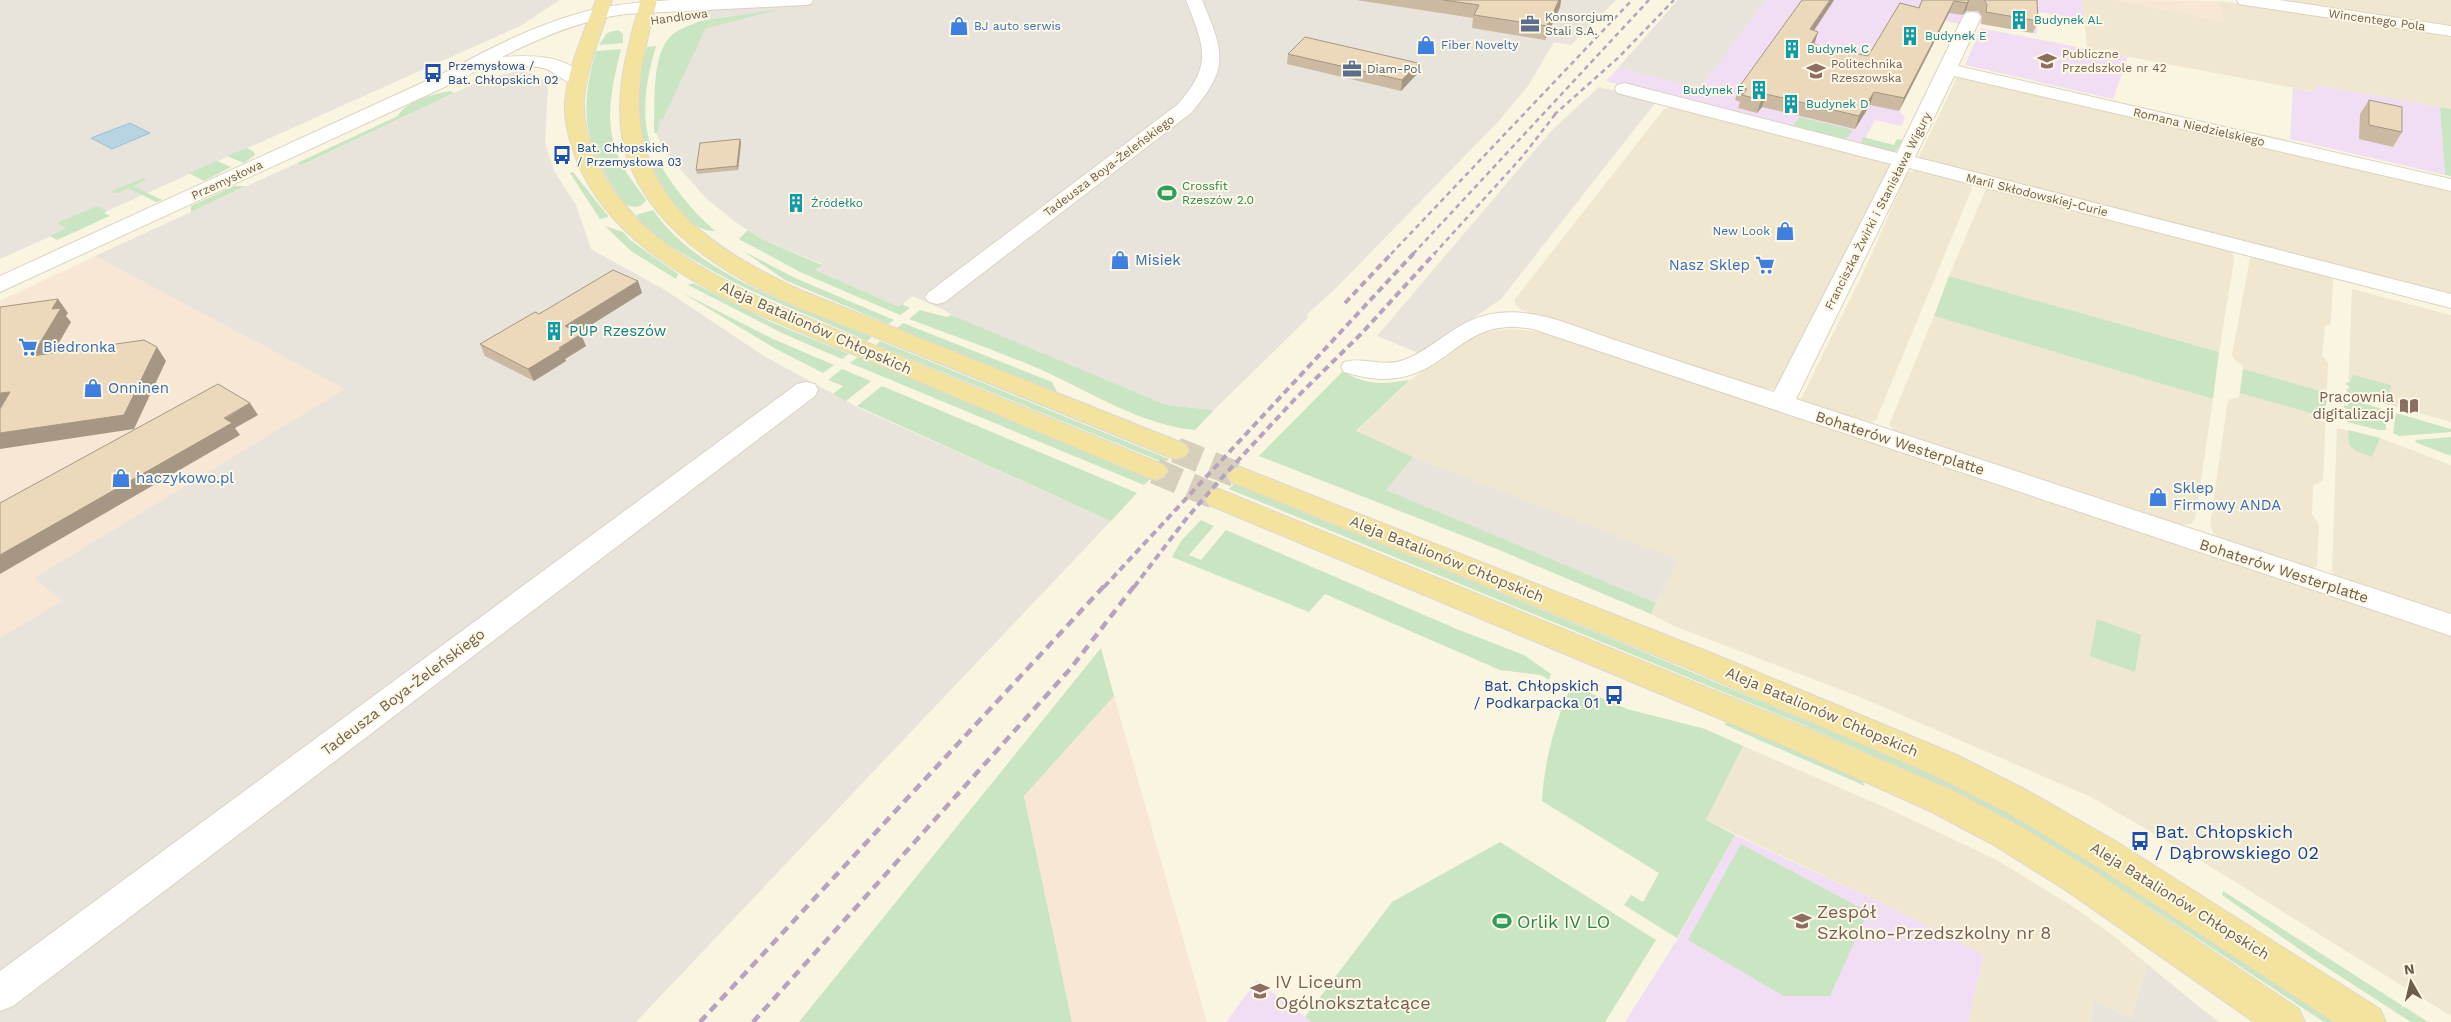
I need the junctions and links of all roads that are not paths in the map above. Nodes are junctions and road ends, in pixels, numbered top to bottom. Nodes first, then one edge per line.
1 (804, 0) edge
2 (1194, 0) edge
3 (2244, 0) edge
4 (647, 10) edge
5 (600, 13) edge
6 (1972, 17) dead end
7 (2451, 31) edge
8 (491, 64) junction
9 (1948, 68) junction
10 (455, 75) junction
11 (578, 81) junction
12 (1624, 89) dead end
13 (1904, 161) junction
14 (2451, 185) edge
15 (0, 285) edge
16 (937, 297) dead end
17 (2451, 301) edge
18 (1353, 368) dead end
19 (806, 390) dead end
20 (1781, 404) junction
21 (1176, 450) tunnel mouth
22 (1155, 471) tunnel mouth
23 (2451, 626) edge
24 (0, 993) edge
25 (2286, 1022) edge
26 (2368, 1022) edge

1 - 4 street, Handlowa
2 - 16 street, Tadeusza Boya-Żeleńskiego
3 - 7 street, Wincentego Pola
4 - 5 street, Handlowa
4 - 21 main road, Aleja Batalionów Chłopskich
5 - 8 street, Przemysłowa
5 - 10 street, Przemysłowa
5 - 11 main road, Aleja Batalionów Chłopskich
6 - 9 street, Franciszka Żwirki i Stanisława Wigury
8 - 10 street, Przemysłowa
8 - 11 street
9 - 13 street, Franciszka Żwirki i Stanisława Wigury
9 - 14 street, Romana Niedzielskiego
10 - 15 street, Przemysłowa
11 - 22 main road, Aleja Batalionów Chłopskich
12 - 13 street, Marii Skłodowskiej-Curie
13 - 17 street, Marii Skłodowskiej-Curie
13 - 20 street, Franciszka Żwirki i Stanisława Wigury
18 - 20 street, Bohaterów Westerplatte
19 - 24 street, Tadeusza Boya-Żeleńskiego
20 - 23 street, Bohaterów Westerplatte
25 - 26 main road, Aleja Batalionów Chłopskich

